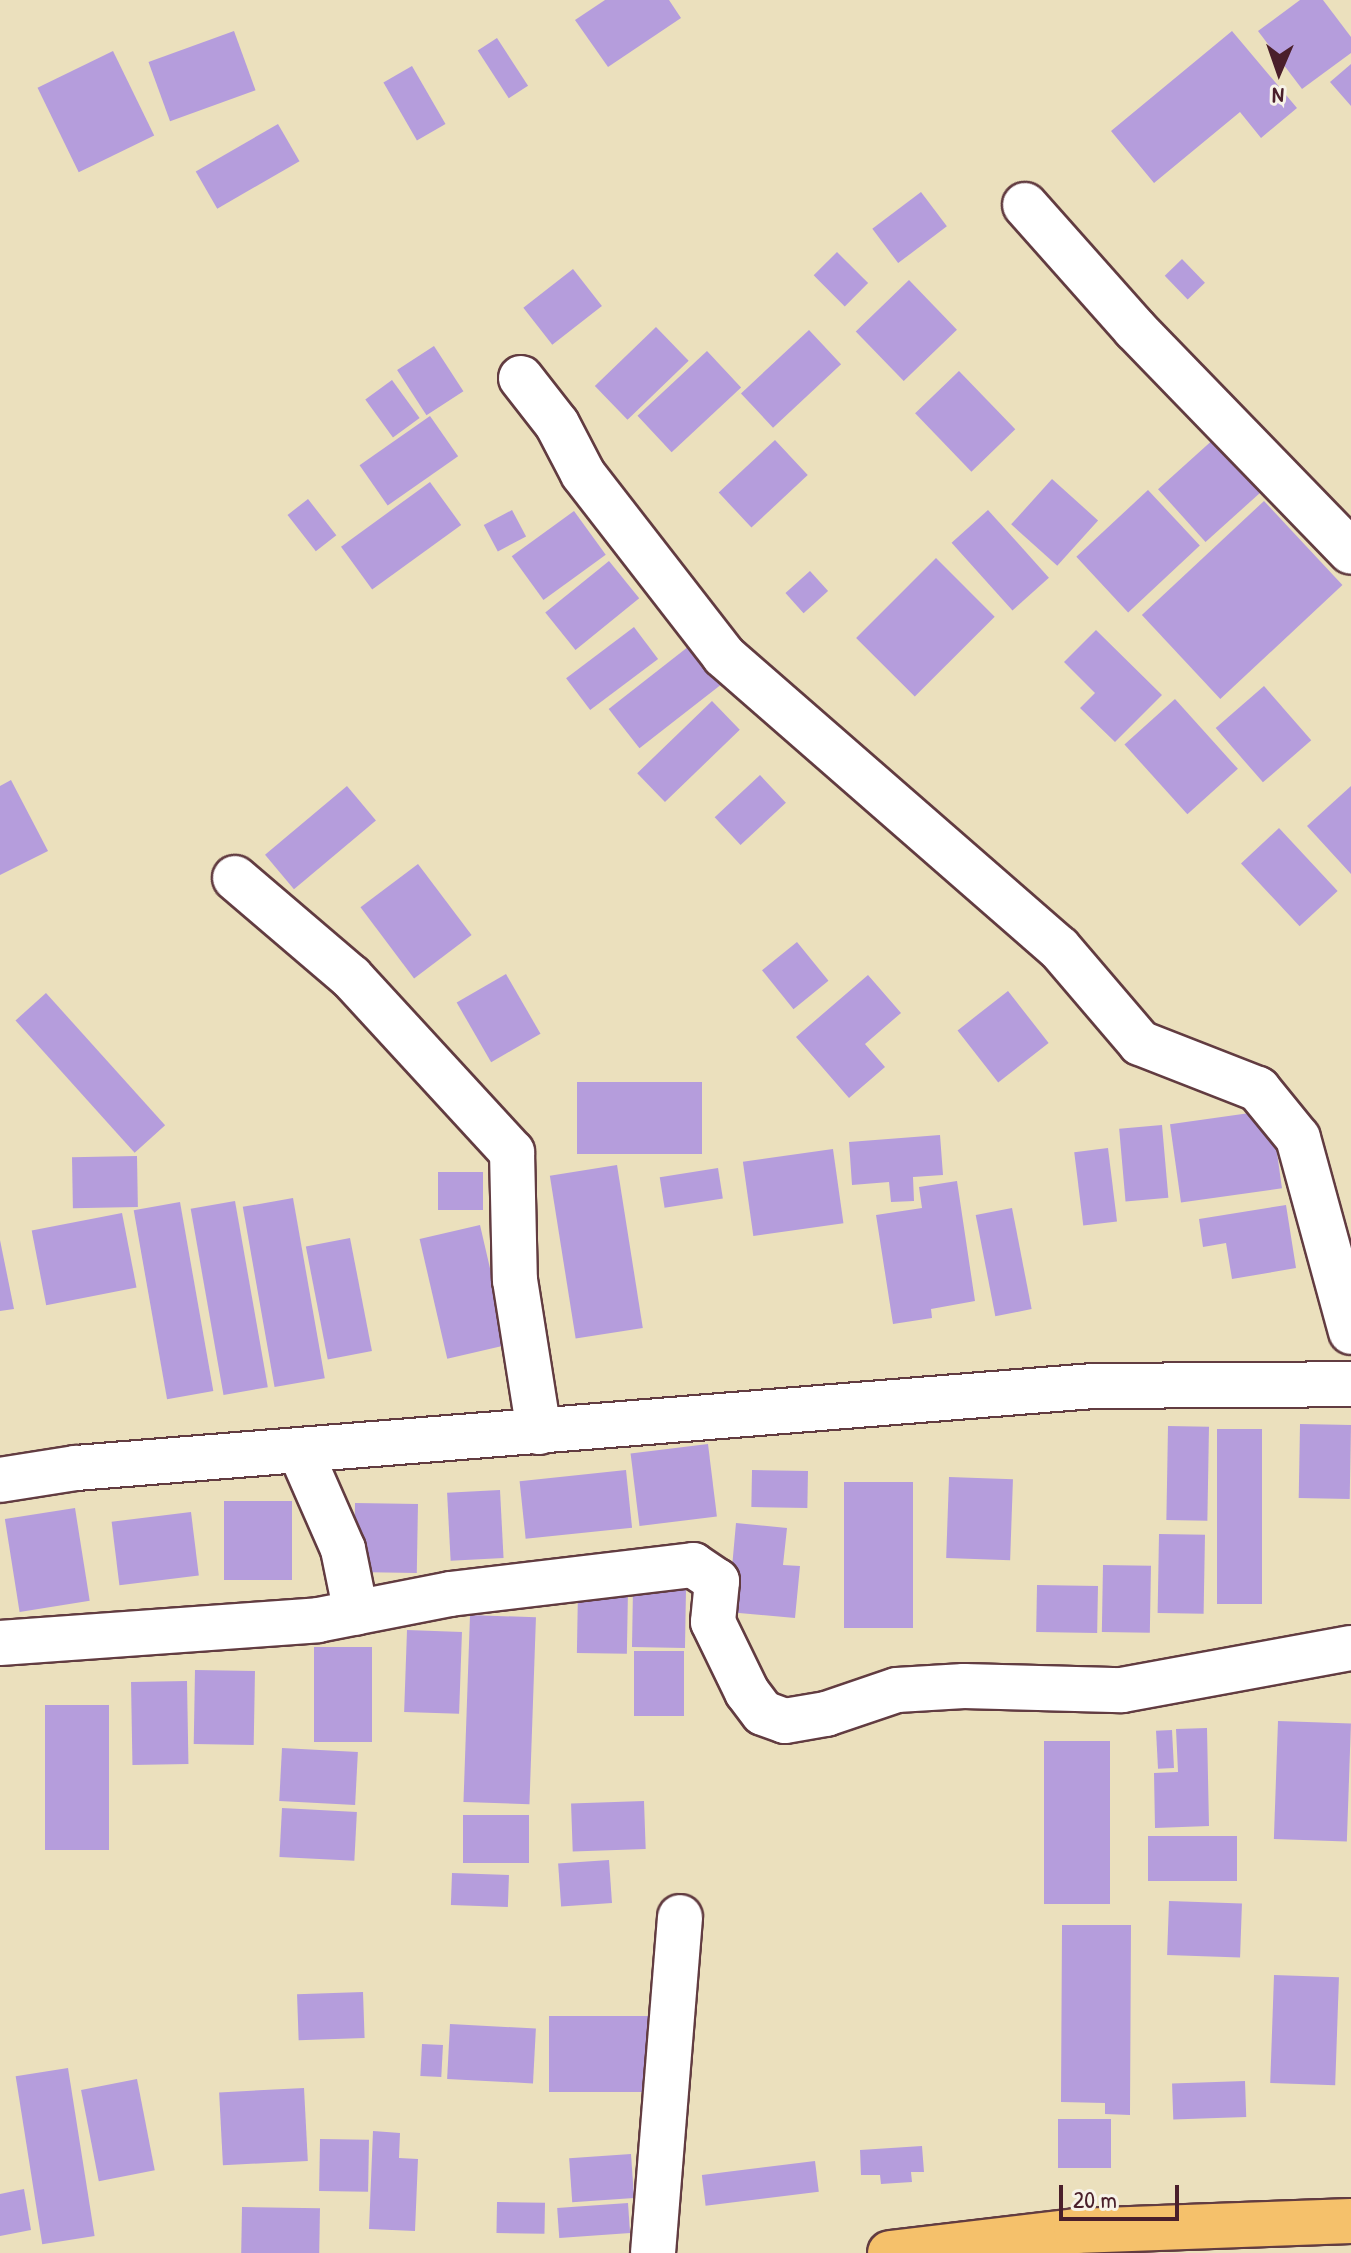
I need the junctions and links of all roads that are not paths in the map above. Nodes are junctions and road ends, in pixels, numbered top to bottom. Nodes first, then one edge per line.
1 (1025, 205) dead end
2 (521, 378) dead end
3 (1351, 552) edge
4 (235, 878) dead end
5 (1351, 1332) edge
6 (1351, 1384) edge
7 (539, 1432) junction
8 (300, 1451) junction
9 (0, 1480) edge
10 (356, 1613) junction
11 (0, 1643) edge
12 (1351, 1648) edge
13 (680, 1917) dead end
14 (1351, 2221) edge
15 (1061, 2242) edge
16 (653, 2253) edge
17 (890, 2253) edge

1 - 3 street
2 - 5 street
4 - 7 street
6 - 7 street
7 - 8 street
8 - 9 street
8 - 10 street
10 - 11 street
10 - 12 street
13 - 16 street
14 - 15 main road
15 - 17 main road

